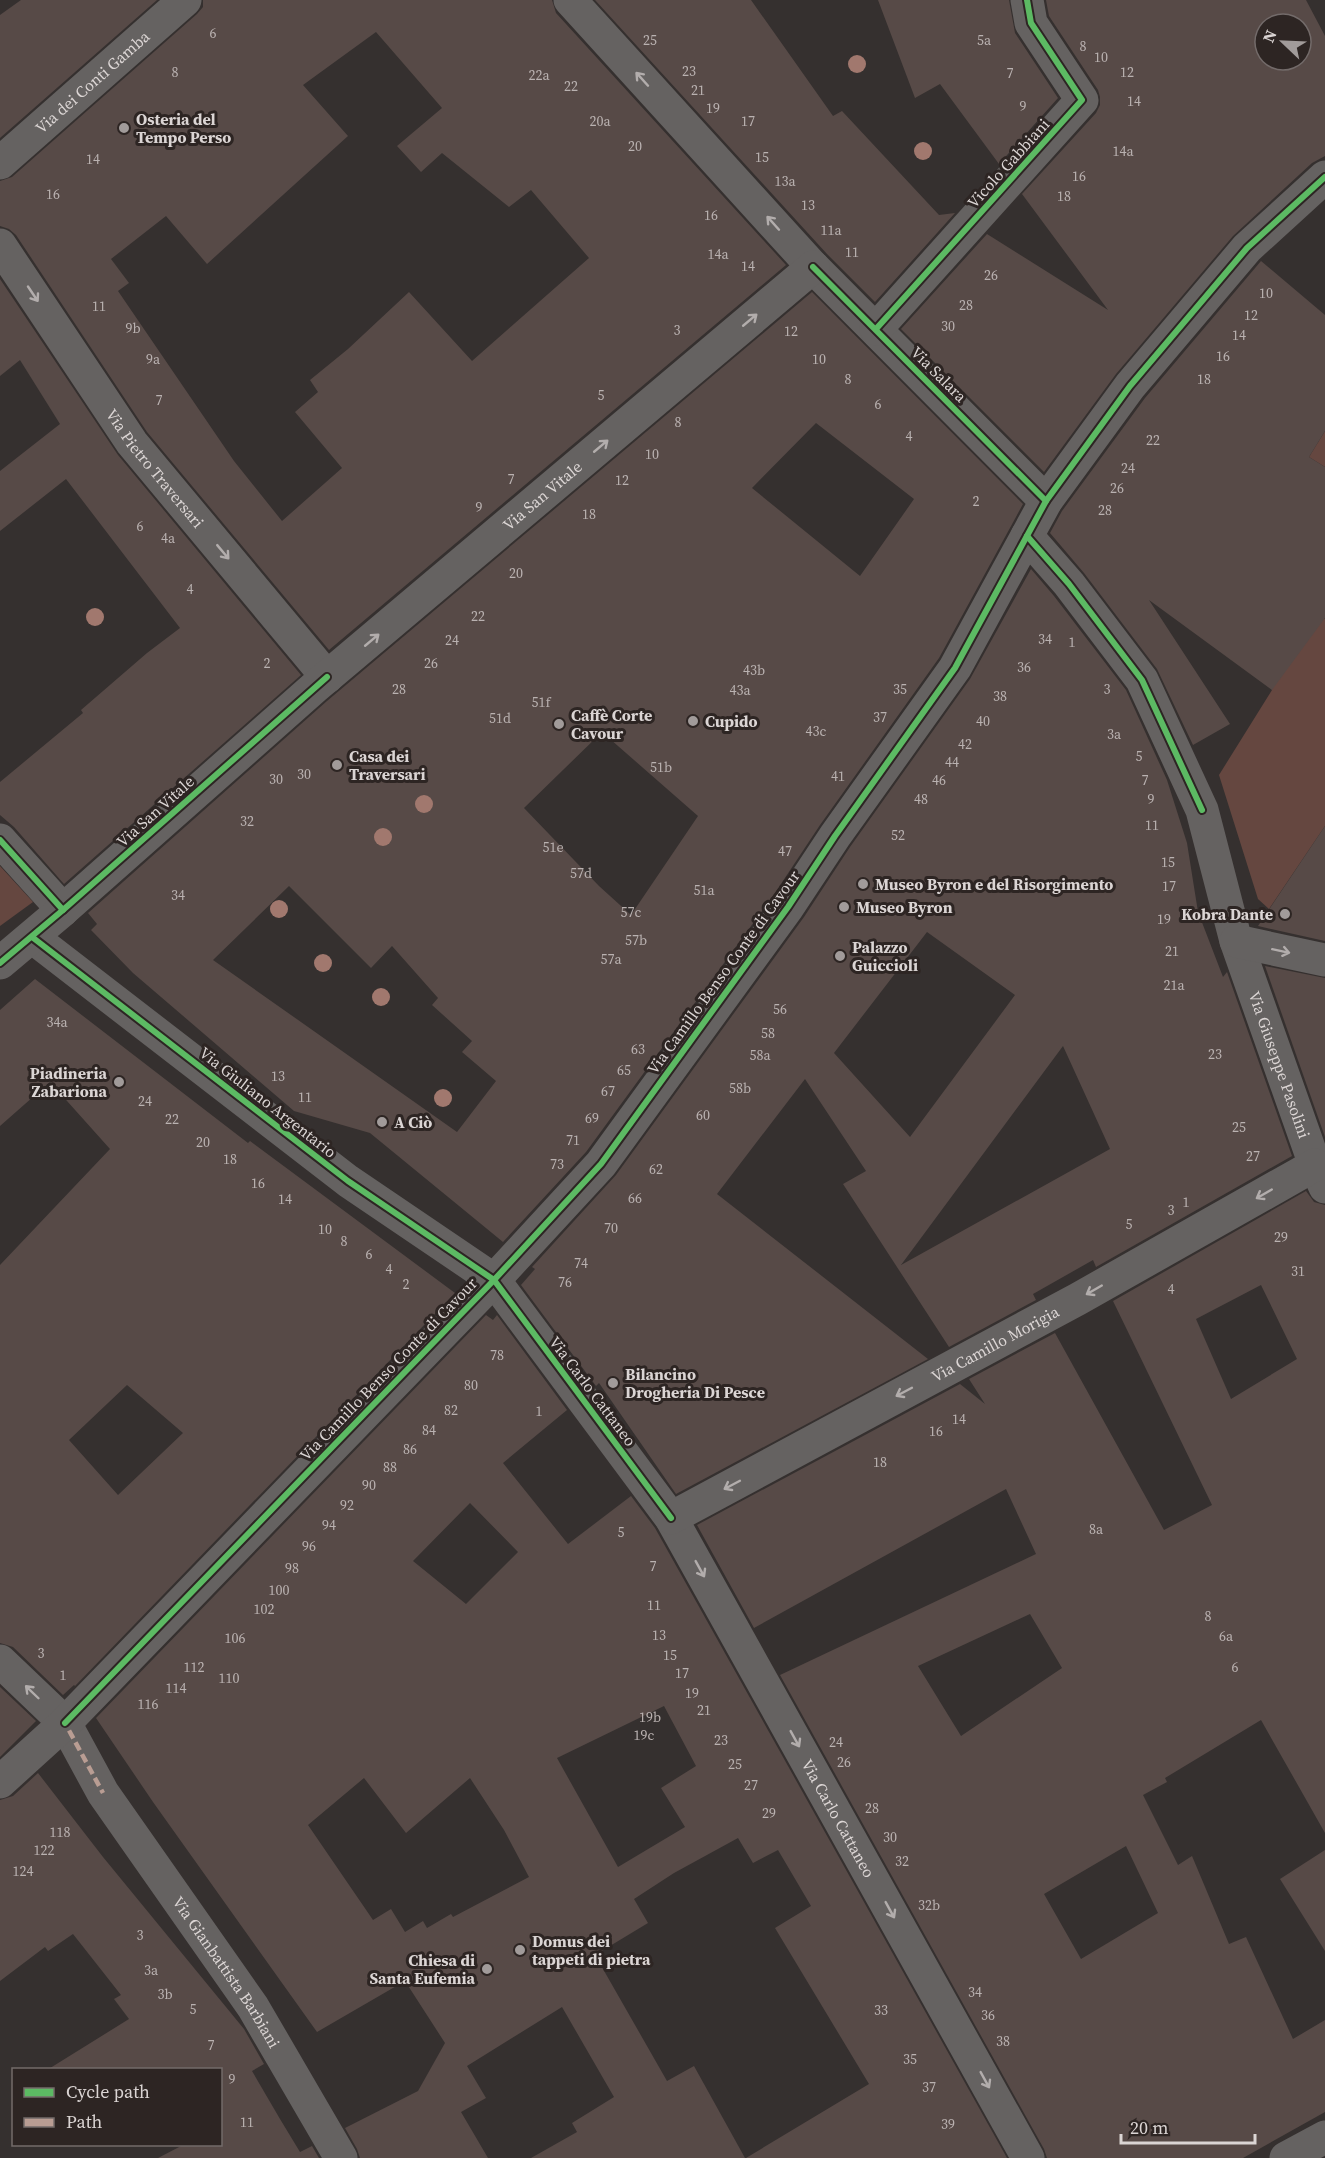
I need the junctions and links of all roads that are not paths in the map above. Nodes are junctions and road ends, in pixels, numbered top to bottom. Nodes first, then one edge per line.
1 (185, 0) edge
2 (570, 0) edge
3 (1027, 0) edge
4 (0, 163) edge
5 (1325, 177) edge
6 (0, 245) edge
7 (813, 267) junction
8 (876, 329) junction
9 (1046, 501) junction
10 (1027, 536) junction
11 (327, 677) junction
12 (0, 840) edge
13 (63, 910) junction
14 (32, 937) junction
15 (1236, 941) junction
16 (1325, 960) edge
17 (0, 963) edge
18 (1320, 1176) edge
19 (494, 1280) junction
20 (671, 1518) junction
21 (0, 1660) edge
22 (64, 1723) junction
23 (0, 1782) edge
24 (1325, 2137) edge
25 (341, 2158) edge
26 (1028, 2158) edge
27 (1286, 2158) edge

1 - 4 street, Via dei Conti Gamba
7 -> 2 street, Via Salara
3 - 8 street, Vicolo Gabbiani
5 - 9 street, Via Camillo Benso Conte di Cavour
6 -> 11 street, Via Pietro Traversari
7 - 8 street, Via Salara
11 -> 7 street, Via San Vitale
8 - 9 street, Via Salara
9 - 10 street, Via Camillo Benso Conte di Cavour
10 - 15 street, Via Giuseppe Pasolini
10 - 19 street, Via Camillo Benso Conte di Cavour
11 - 13 street, Via San Vitale
12 - 13 street
13 - 14 street, Via San Vitale
14 - 17 street, Via San Vitale
14 - 19 street, Via Giuliano Argentario
15 -> 16 street
15 - 18 street, Via Giuseppe Pasolini
18 -> 20 street, Via Camillo Morigia
19 - 20 street, Via Carlo Cattaneo
19 - 22 street, Via Camillo Benso Conte di Cavour
20 -> 26 street, Via Carlo Cattaneo
22 -> 21 street, Via Gianbattista Barbiani
22 - 23 street, Via Camillo Benso Conte di Cavour
22 - 25 street, Via Gianbattista Barbiani
24 - 27 street

